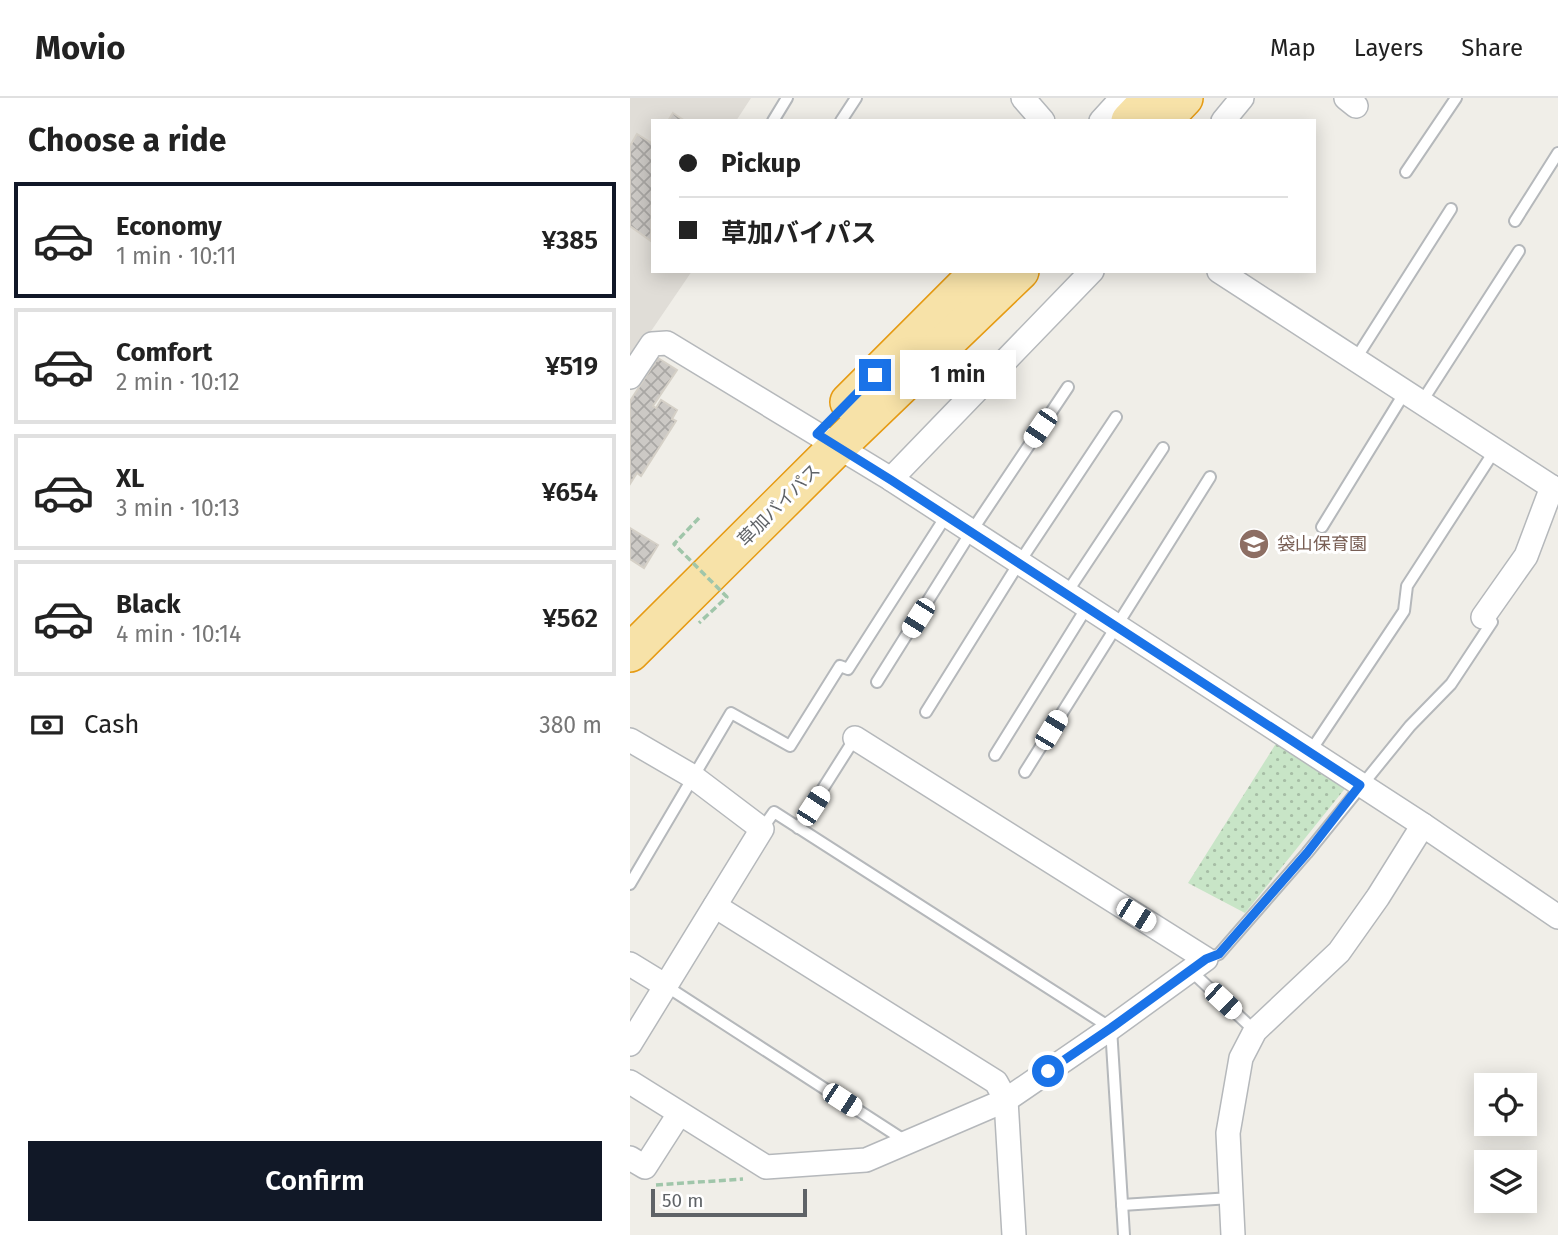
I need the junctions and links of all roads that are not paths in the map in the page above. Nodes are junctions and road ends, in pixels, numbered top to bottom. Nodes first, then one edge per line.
1 (788, 98) edge
2 (856, 98) edge
3 (1023, 98) edge
4 (1122, 98) edge
5 (1152, 98) edge
6 (1184, 98) edge
7 (1242, 98) edge
8 (1456, 98) edge
9 (774, 119) edge
10 (842, 119) edge
11 (1041, 119) edge
12 (1103, 119) edge
13 (1132, 119) edge
14 (1164, 119) edge
15 (1225, 119) edge
16 (1558, 153) edge
17 (1406, 172) dead end
18 (1451, 209) dead end
19 (1515, 221) dead end
20 (1519, 251) dead end
21 (978, 273) edge
22 (1018, 273) edge
23 (1090, 273) edge
24 (1227, 274) edge
25 (1355, 360) junction
26 (630, 377) edge
27 (1068, 387) dead end
28 (1413, 397) junction
29 (1116, 417) dead end
30 (827, 440) junction
31 (1163, 448) dead end
32 (1495, 450) junction
33 (1210, 477) dead end
34 (891, 480) junction
35 (1555, 489) edge
36 (946, 516) junction
37 (1322, 527) dead end
38 (971, 532) junction
39 (1019, 564) junction
40 (1066, 594) junction
41 (1087, 607) junction
42 (1483, 617) joint
43 (630, 620) edge
44 (1115, 625) junction
45 (630, 653) edge
46 (877, 682) dead end
47 (926, 712) dead end
48 (855, 738) joint
49 (630, 740) edge
50 (1310, 752) junction
51 (995, 755) dead end
52 (1025, 772) dead end
53 (692, 776) junction
54 (1360, 785) junction
55 (1423, 825) junction
56 (799, 828) junction
57 (762, 830) junction
58 (630, 884) edge
59 (715, 906) junction
60 (1558, 917) edge
61 (630, 964) edge
62 (1198, 964) junction
63 (666, 986) junction
64 (1111, 1028) junction
65 (1255, 1031) junction
66 (630, 1044) edge
67 (630, 1082) edge
68 (1006, 1100) junction
69 (679, 1114) junction
70 (908, 1143) junction
71 (630, 1158) edge
72 (1231, 1198) junction
73 (1122, 1205) junction
74 (1014, 1235) edge
75 (1124, 1235) edge
76 (1233, 1235) edge

1 - 9 lane
2 - 10 lane
3 - 11 street
4 - 12 street
5 - 13 highway
6 - 14 highway
7 - 15 street
8 - 17 lane
16 - 19 lane
18 - 25 lane
20 - 28 lane
21 - 30 highway, 草加バイパス
22 - 30 highway, 草加バイパス
23 - 34 street
24 - 25 street
25 - 28 street
26 - 30 street
27 - 38 lane
28 - 32 street
28 - 37 lane
29 - 39 lane
30 - 34 street
30 - 43 highway, 草加バイパス
30 - 45 highway, 草加バイパス
31 - 40 lane
32 - 35 street
32 - 50 lane
33 - 44 lane
34 - 36 street
35 - 42 street
36 - 38 street
36 - 53 lane
38 - 39 street
38 - 46 lane
39 - 40 street
39 - 47 lane
40 - 41 street
41 - 44 street
41 - 51 lane
42 - 54 lane
44 - 50 street
44 - 52 lane
48 - 56 lane
48 - 62 street
49 - 53 street
50 - 54 street
53 - 57 street
53 - 58 lane
54 - 55 street
54 - 62 lane
55 - 60 street
55 - 65 street
56 - 57 lane
56 - 64 lane
57 - 59 street
59 - 63 street
59 - 68 street
61 - 63 street
62 - 64 street
62 - 65 lane
63 - 66 street
63 - 70 lane
64 - 68 street
64 - 73 lane
65 - 72 street
67 - 69 street
68 - 70 street
68 - 74 street
69 - 70 street
69 - 71 street
72 - 73 lane
72 - 76 street
73 - 75 lane

